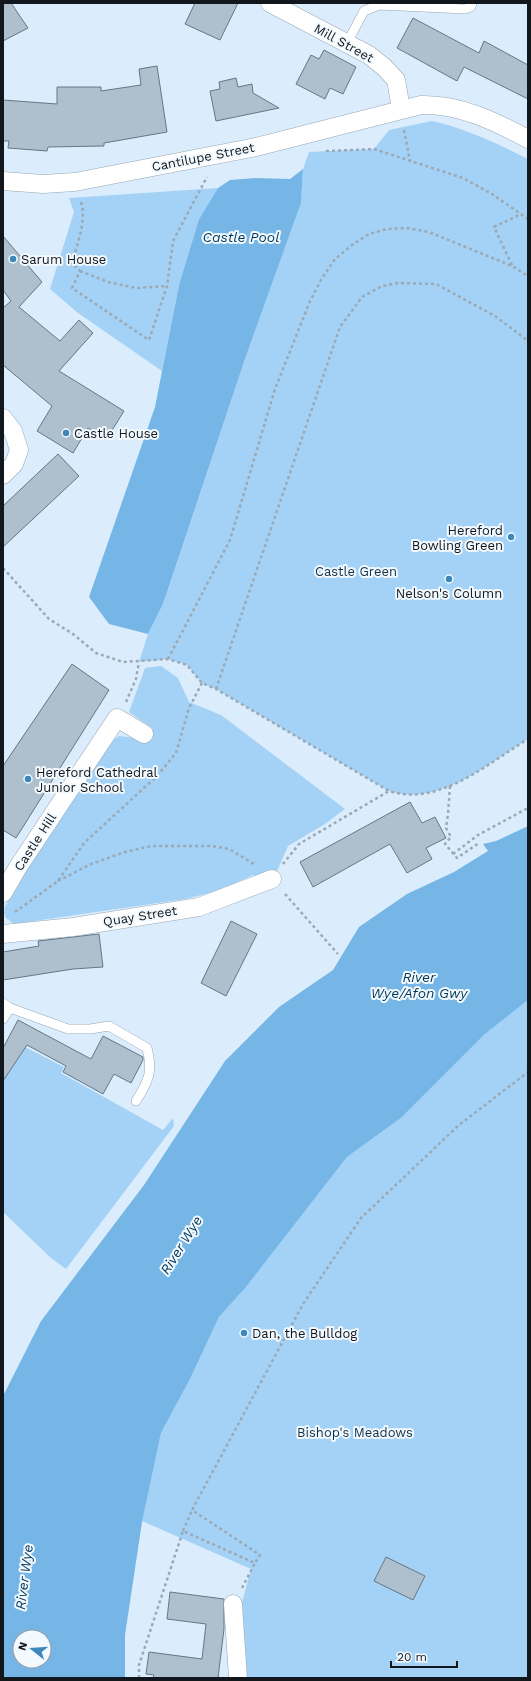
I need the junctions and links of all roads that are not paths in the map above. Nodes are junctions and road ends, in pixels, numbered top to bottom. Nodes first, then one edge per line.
1 (270, 3) edge
2 (472, 3) edge
3 (347, 43) junction
4 (401, 109) junction
5 (528, 139) edge
6 (3, 182) edge
7 (3, 418) edge
8 (8, 470) edge
9 (144, 734) dead end
10 (272, 879) road end
11 (3, 893) edge
12 (3, 934) edge
13 (6, 1006) edge
14 (3, 1020) edge
15 (136, 1101) dead end
16 (233, 1604) road end
17 (238, 1678) edge

1 - 3 street, Mill Street
2 - 3 lane
3 - 4 street, Mill Street
4 - 5 street
4 - 6 street, Cantilupe Street
7 - 8 street
9 - 11 street, Castle Hill
10 - 12 street, Quay Street
13 - 14 lane
13 - 15 lane
16 - 17 street

